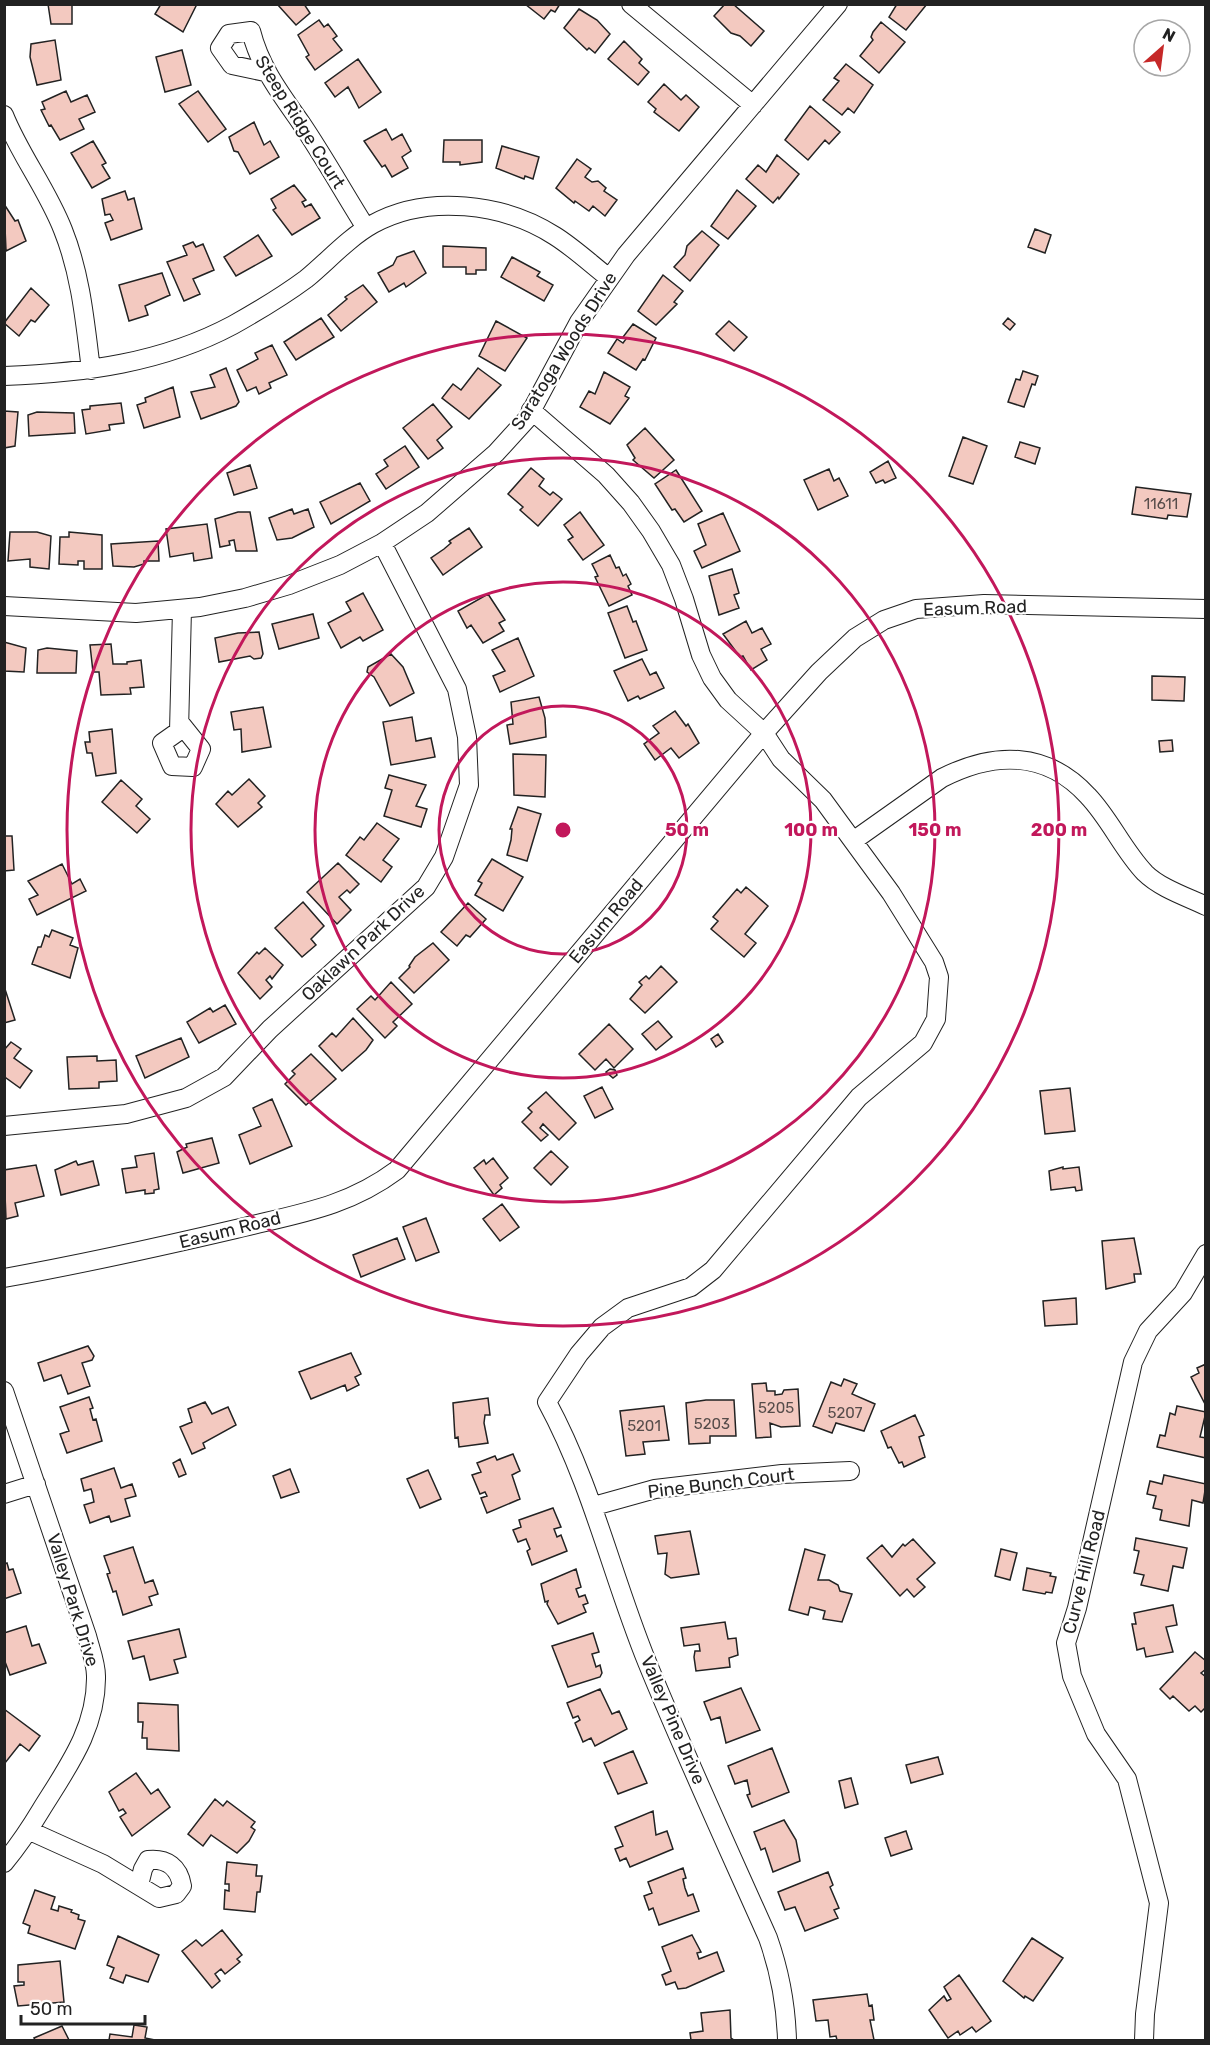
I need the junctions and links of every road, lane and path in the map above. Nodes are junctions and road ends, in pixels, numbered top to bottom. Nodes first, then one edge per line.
1 (631, 4) edge
2 (838, 4) edge
3 (265, 72) dead end
4 (753, 105) junction
5 (4, 115) edge
6 (366, 228) junction
7 (609, 278) junction
8 (91, 370) junction
9 (4, 376) edge
10 (531, 410) junction
11 (382, 543) junction
12 (4, 606) edge
13 (182, 609) junction
14 (1206, 609) edge
15 (181, 724) dead end
16 (764, 733) junction
17 (853, 841) junction
18 (1206, 906) edge
19 (4, 1126) edge
20 (1206, 1254) edge
21 (4, 1278) edge
22 (4, 1391) edge
23 (850, 1471) dead end
24 (36, 1484) junction
25 (4, 1494) edge
26 (594, 1506) junction
27 (30, 1831) junction
28 (4, 1863) edge
29 (139, 1885) dead end
30 (787, 2040) edge
31 (1144, 2040) edge

1 - 4 street
2 - 4 street, Saratoga Woods Drive
3 - 6 street, Steep Ridge Court
4 - 7 street, Saratoga Woods Drive
5 - 8 street
6 - 7 street
6 - 8 street
7 - 10 street, Saratoga Woods Drive
8 - 9 street
10 - 11 street, Saratoga Woods Drive
10 - 16 street
11 - 13 street, Saratoga Woods Drive
11 - 19 street, Oaklawn Park Drive
12 - 13 street, Saratoga Woods Drive
13 - 15 street
14 - 16 street, Easum Road
16 - 17 street
16 - 21 street, Easum Road
17 - 18 street
17 - 26 street, Valley Pine Drive
20 - 31 street, Curve Hill Road
22 - 24 street, Valley Park Drive
23 - 26 street, Pine Bunch Court
24 - 25 street
24 - 27 street, Valley Park Drive
26 - 30 street, Valley Pine Drive
27 - 28 street, Valley Park Drive
27 - 29 street

